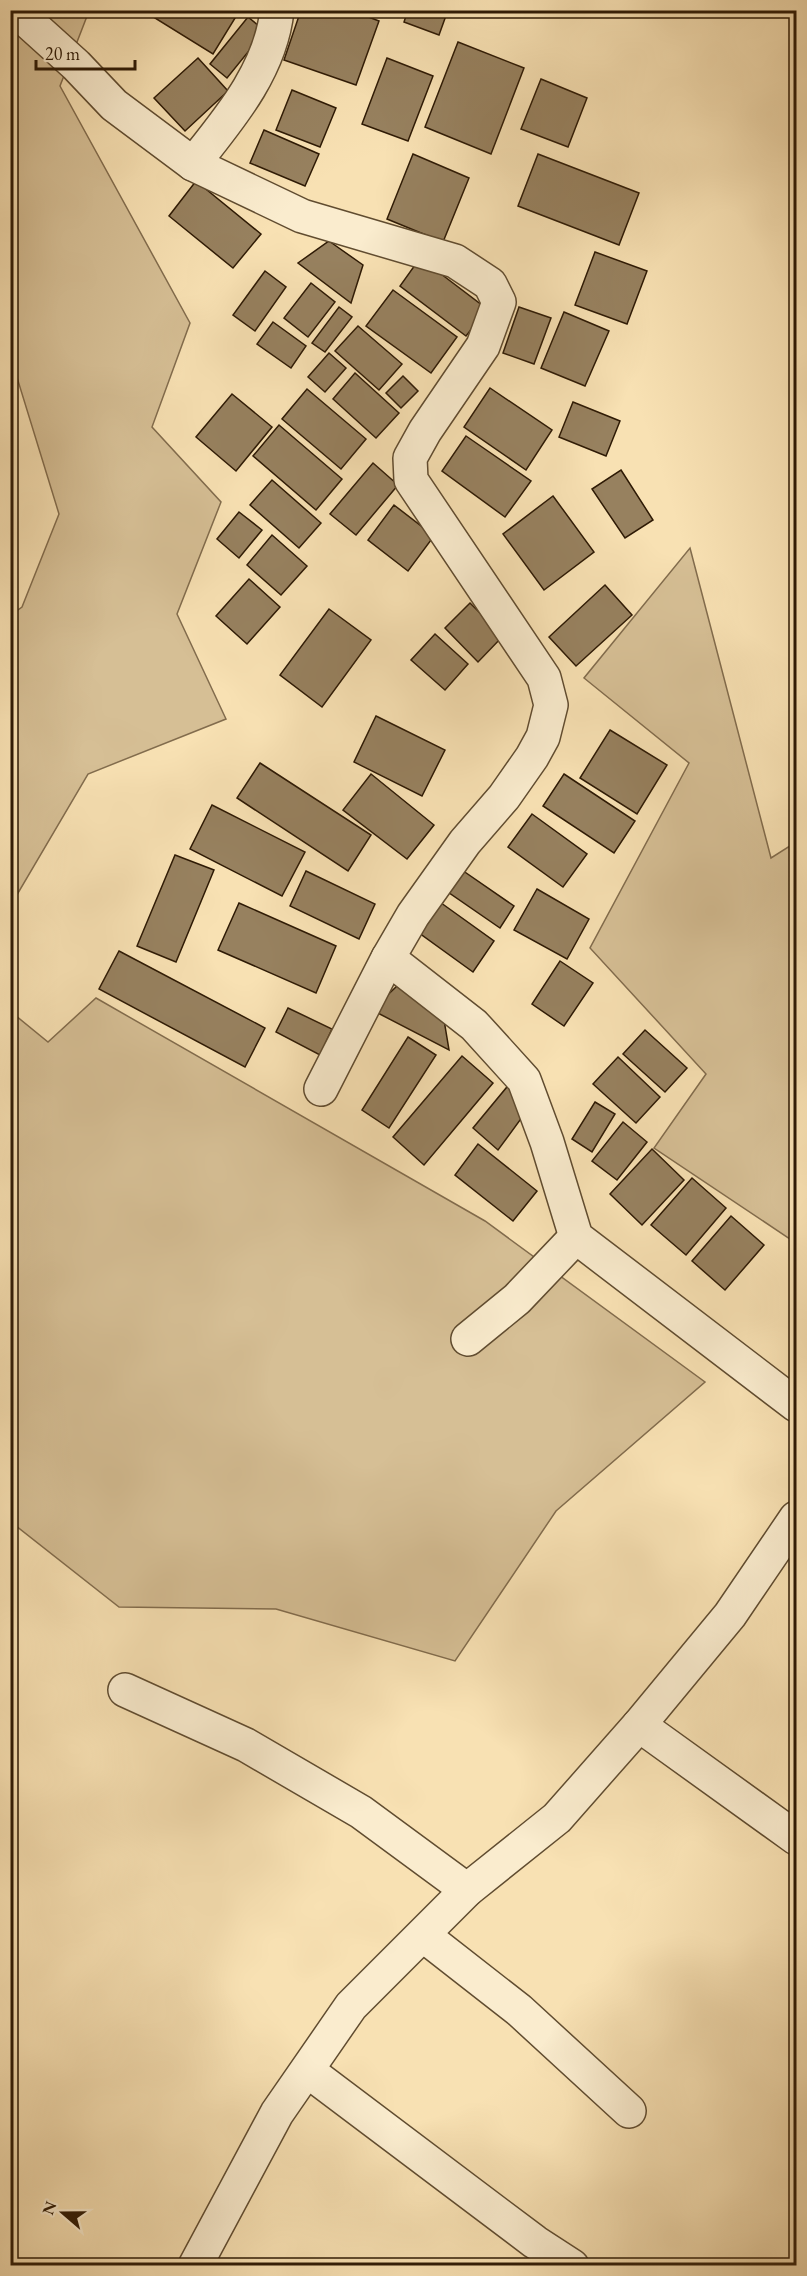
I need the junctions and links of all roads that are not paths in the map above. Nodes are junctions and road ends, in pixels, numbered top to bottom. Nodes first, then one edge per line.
1 (277, 10) edge
2 (10, 12) edge
3 (193, 164) junction
4 (388, 958) junction
5 (321, 1089) dead end
6 (576, 1237) junction
7 (468, 1339) dead end
8 (796, 1405) edge
9 (796, 1518) edge
10 (125, 1690) dead end
11 (639, 1725) junction
12 (796, 1838) edge
13 (467, 1890) junction
14 (423, 1935) junction
15 (308, 2071) junction
16 (629, 2111) dead end
17 (195, 2265) edge
18 (572, 2265) edge

1 - 3 street
2 - 3 street
3 - 4 street
4 - 5 street
4 - 6 street
6 - 7 street
6 - 8 street
9 - 11 street
10 - 13 street
11 - 12 street
11 - 13 street
13 - 14 street
14 - 15 street
14 - 16 street
15 - 17 street
15 - 18 street

